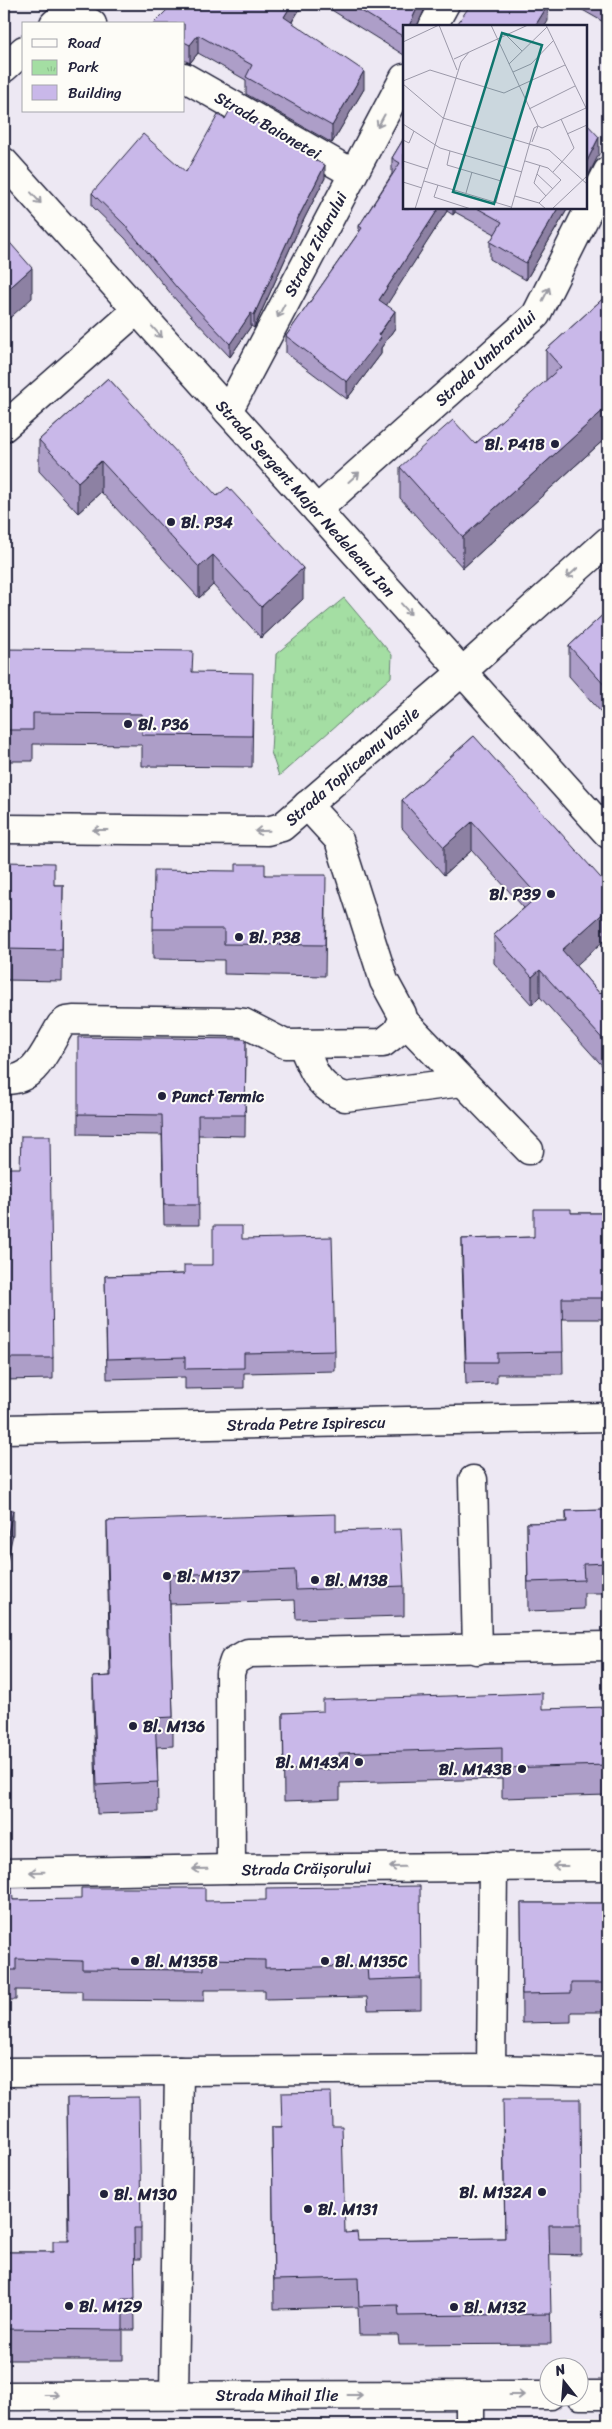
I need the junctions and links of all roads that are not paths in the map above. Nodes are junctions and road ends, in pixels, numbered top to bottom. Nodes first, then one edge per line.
1 (445, 4) edge
2 (66, 13) edge
3 (87, 22) edge
4 (434, 25) edge
5 (22, 52) edge
6 (4, 68) edge
7 (185, 78) edge
8 (403, 80) edge
9 (4, 162) edge
10 (608, 171) edge
11 (352, 173) junction
12 (137, 310) junction
13 (228, 411) junction
14 (4, 427) edge
15 (317, 510) junction
16 (608, 541) edge
17 (462, 672) junction
18 (307, 805) junction
19 (4, 829) edge
20 (608, 834) edge
21 (403, 1020) junction
22 (302, 1044) junction
23 (4, 1080) edge
24 (462, 1082) junction
25 (529, 1150) dead end
26 (608, 1417) edge
27 (4, 1429) edge
28 (473, 1480) dead end
29 (608, 1646) edge
30 (477, 1650) junction
31 (492, 1866) junction
32 (608, 1866) edge
33 (231, 1869) junction
34 (4, 1873) edge
35 (491, 2069) junction
36 (178, 2071) junction
37 (4, 2072) edge
38 (608, 2072) edge
39 (174, 2395) junction
40 (470, 2395) junction
41 (540, 2395) edge
42 (590, 2395) edge
43 (608, 2395) edge
44 (4, 2396) edge
45 (470, 2425) edge

1 - 4 street
2 - 3 street
5 - 6 street
7 - 11 street, Strada Baionetei
8 -> 11 street, Strada Zidarului
9 -> 12 street, Strada Sergent Major Nedeleanu Ion
15 -> 10 street, Strada Umbrarului
11 -> 13 street, Strada Zidarului
12 -> 13 street, Strada Sergent Major Nedeleanu Ion
12 - 14 street
13 - 15 street, Strada Sergent Major Nedeleanu Ion
15 -> 17 street, Strada Sergent Major Nedeleanu Ion
16 -> 17 street, Strada Topliceanu Vasile
17 - 18 street, Strada Topliceanu Vasile
17 - 20 street, Strada Sergent Major Nedeleanu Ion
18 -> 19 street, Strada Topliceanu Vasile
18 - 21 street
21 - 22 street
21 - 24 street
22 - 23 street
22 - 24 street
24 - 25 street
26 - 27 street, Strada Petre Ispirescu
28 - 30 street
29 - 30 street
30 - 33 street
32 -> 31 street, Strada Crăișorului
31 -> 33 street, Strada Crăișorului
31 - 35 street
33 -> 34 street, Strada Crăișorului
35 - 36 street
35 - 38 street
36 - 37 street
36 - 39 street
39 -> 40 street, Strada Mihail Ilie
44 -> 39 street, Strada Mihail Ilie
40 -> 41 street, Strada Mihail Ilie
40 - 45 street
42 - 43 street

